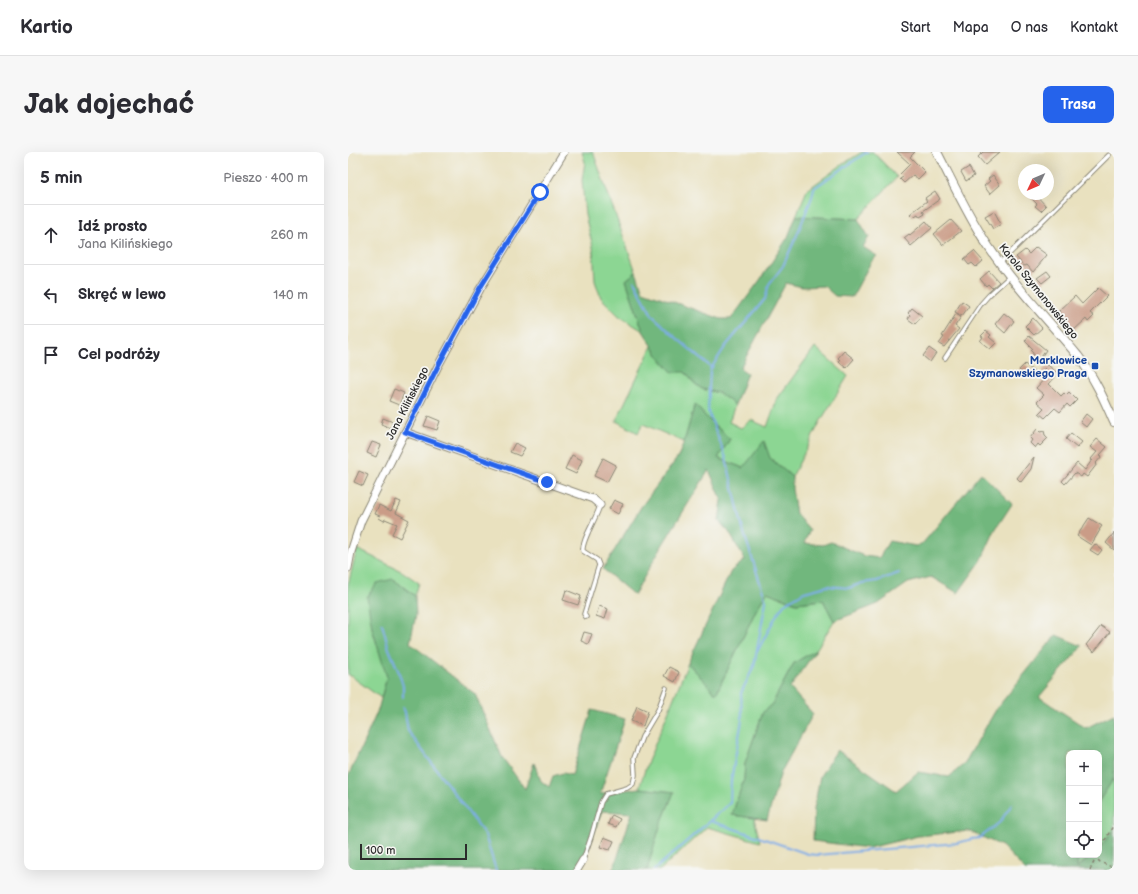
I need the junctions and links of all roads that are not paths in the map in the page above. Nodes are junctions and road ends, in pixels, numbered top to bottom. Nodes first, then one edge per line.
1 (564, 152) edge
2 (936, 152) edge
3 (1109, 155) dead end
4 (1000, 263) junction
5 (1010, 276) junction
6 (945, 358) dead end
7 (1114, 422) edge
8 (405, 432) junction
9 (600, 505) joint
10 (348, 568) edge
11 (586, 617) dead end
12 (666, 688) dead end
13 (583, 860) joint
14 (577, 870) edge

1 - 8 street, Jana Kilińskiego
2 - 4 street, Karola Szymanowskiego
3 - 4 lane
4 - 5 street, Karola Szymanowskiego
5 - 6 lane
5 - 7 street, Karola Szymanowskiego
8 - 9 street
8 - 10 street, Jana Kilińskiego
9 - 11 lane
12 - 13 lane
13 - 14 street

